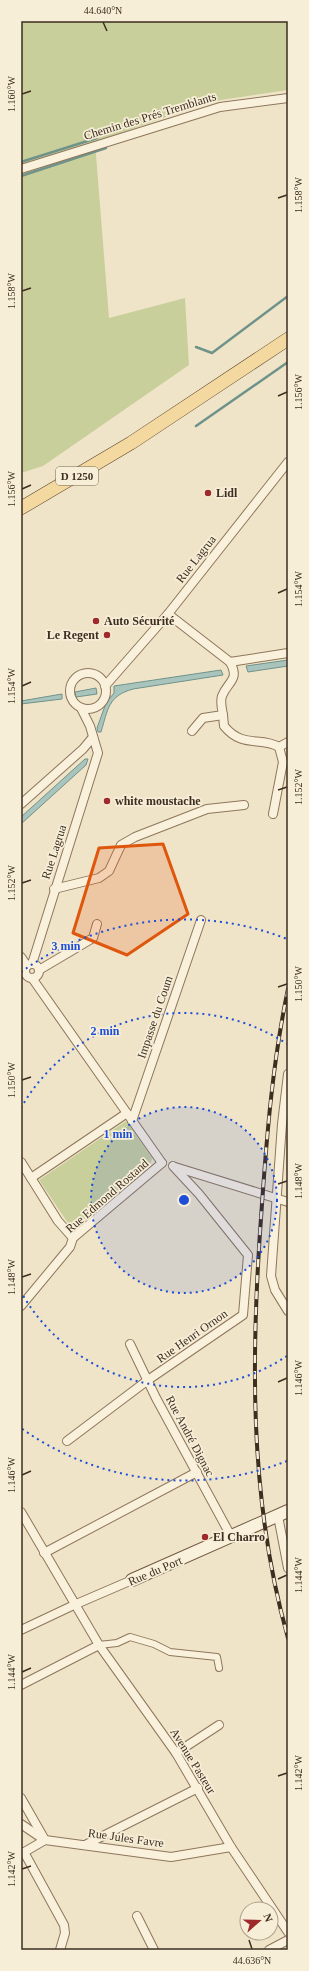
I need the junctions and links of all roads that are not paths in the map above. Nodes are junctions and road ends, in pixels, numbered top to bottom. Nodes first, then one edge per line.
1 (288, 98) edge
2 (21, 169) edge
3 (288, 339) edge
4 (131, 443) junction
5 (288, 462) edge
6 (21, 499) edge
7 (21, 508) edge
8 (168, 614) junction
9 (288, 653) edge
10 (230, 662) junction
11 (120, 669) junction
12 (96, 675) junction
13 (106, 686) junction
14 (81, 708) junction
15 (96, 708) junction
16 (222, 715) junction
17 (90, 726) junction
18 (192, 730) dead end
19 (93, 737) junction
20 (288, 742) edge
21 (278, 747) junction
22 (21, 804) edge
23 (244, 805) dead end
24 (273, 814) dead end
25 (54, 890) junction
26 (201, 920) dead end
27 (98, 924) dead end
28 (21, 957) edge
29 (27, 971) edge
30 (288, 1074) edge
31 (127, 1113) junction
32 (132, 1121) junction
33 (162, 1163) junction
34 (22, 1165) edge
35 (173, 1166) junction
36 (31, 1178) junction
37 (277, 1199) junction
38 (288, 1202) edge
39 (73, 1238) junction
40 (21, 1306) edge
41 (288, 1310) edge
42 (130, 1344) dead end
43 (148, 1380) junction
44 (68, 1441) dead end
45 (197, 1472) junction
46 (21, 1512) edge
47 (283, 1514) edge
48 (232, 1538) junction
49 (44, 1552) junction
50 (288, 1568) edge
51 (132, 1580) joint
52 (74, 1605) junction
53 (21, 1630) edge
54 (99, 1645) junction
55 (220, 1668) dead end
56 (21, 1686) edge
57 (219, 1725) dead end
58 (176, 1753) junction
59 (198, 1788) junction
60 (21, 1798) edge
61 (21, 1824) edge
62 (45, 1840) junction
63 (85, 1845) junction
64 (231, 1847) junction
65 (22, 1853) edge
66 (137, 1916) dead end
67 (288, 1932) edge
68 (288, 1940) edge
69 (60, 1950) edge
70 (154, 1950) edge
71 (269, 1950) edge

1 - 2 street, Chemin des Prés Tremblants
3 - 4 main road, D 1250
4 - 6 main road
4 - 7 main road, D 1250
5 - 8 street, Rue Lagrua
8 - 10 street
8 - 11 street, Rue Lagrua
9 - 10 street
10 - 16 street
11 - 12 street
11 - 13 street, Rue Lagrua
12 - 13 street
12 - 14 street
13 - 15 street
14 - 15 street
14 - 17 street, Rue Lagrua
15 - 17 street
16 - 18 street
16 - 21 street
17 - 19 street, Rue Lagrua
19 - 22 street
19 - 25 street, Rue Lagrua
20 - 21 street
21 - 24 street
23 - 25 street
25 - 29 street, Rue Lagrua
26 - 32 street, Impasse du Coum
27 - 29 street
28 - 29 street
29 - 31 street
30 - 37 street
31 - 32 street
31 - 36 street
32 - 33 street
33 - 35 street, Rue Edmond Rostand
33 - 39 street, Rue Edmond Rostand
34 - 36 street
35 - 37 street, Rue Edmond Rostand
35 - 43 street, Rue Henri Ornon
36 - 39 street
37 - 38 street, Rue Edmond Rostand
37 - 41 street
39 - 40 street, Rue Edmond Rostand
42 - 43 street, Rue André Dignac
43 - 44 street
43 - 45 street, Rue André Dignac
45 - 48 street, Rue André Dignac
45 - 49 street
46 - 49 street, Avenue Pasteur
47 - 48 main road, Rue du Port
47 - 50 street
48 - 51 main road, Rue du Port
49 - 52 street, Avenue Pasteur
51 - 52 street, Rue du Port
52 - 53 street, Rue du Port
52 - 54 street, Avenue Pasteur
54 - 55 street
54 - 56 street
54 - 58 street, Avenue Pasteur
57 - 58 street
58 - 59 street, Avenue Pasteur
59 - 63 street
59 - 64 street, Avenue Pasteur
60 - 62 street
61 - 62 street
62 - 63 street, Rue Jules Favre
62 - 65 street
63 - 64 street, Rue Jules Favre
64 - 67 street, Avenue Pasteur
65 - 69 street
66 - 70 street
68 - 71 street

